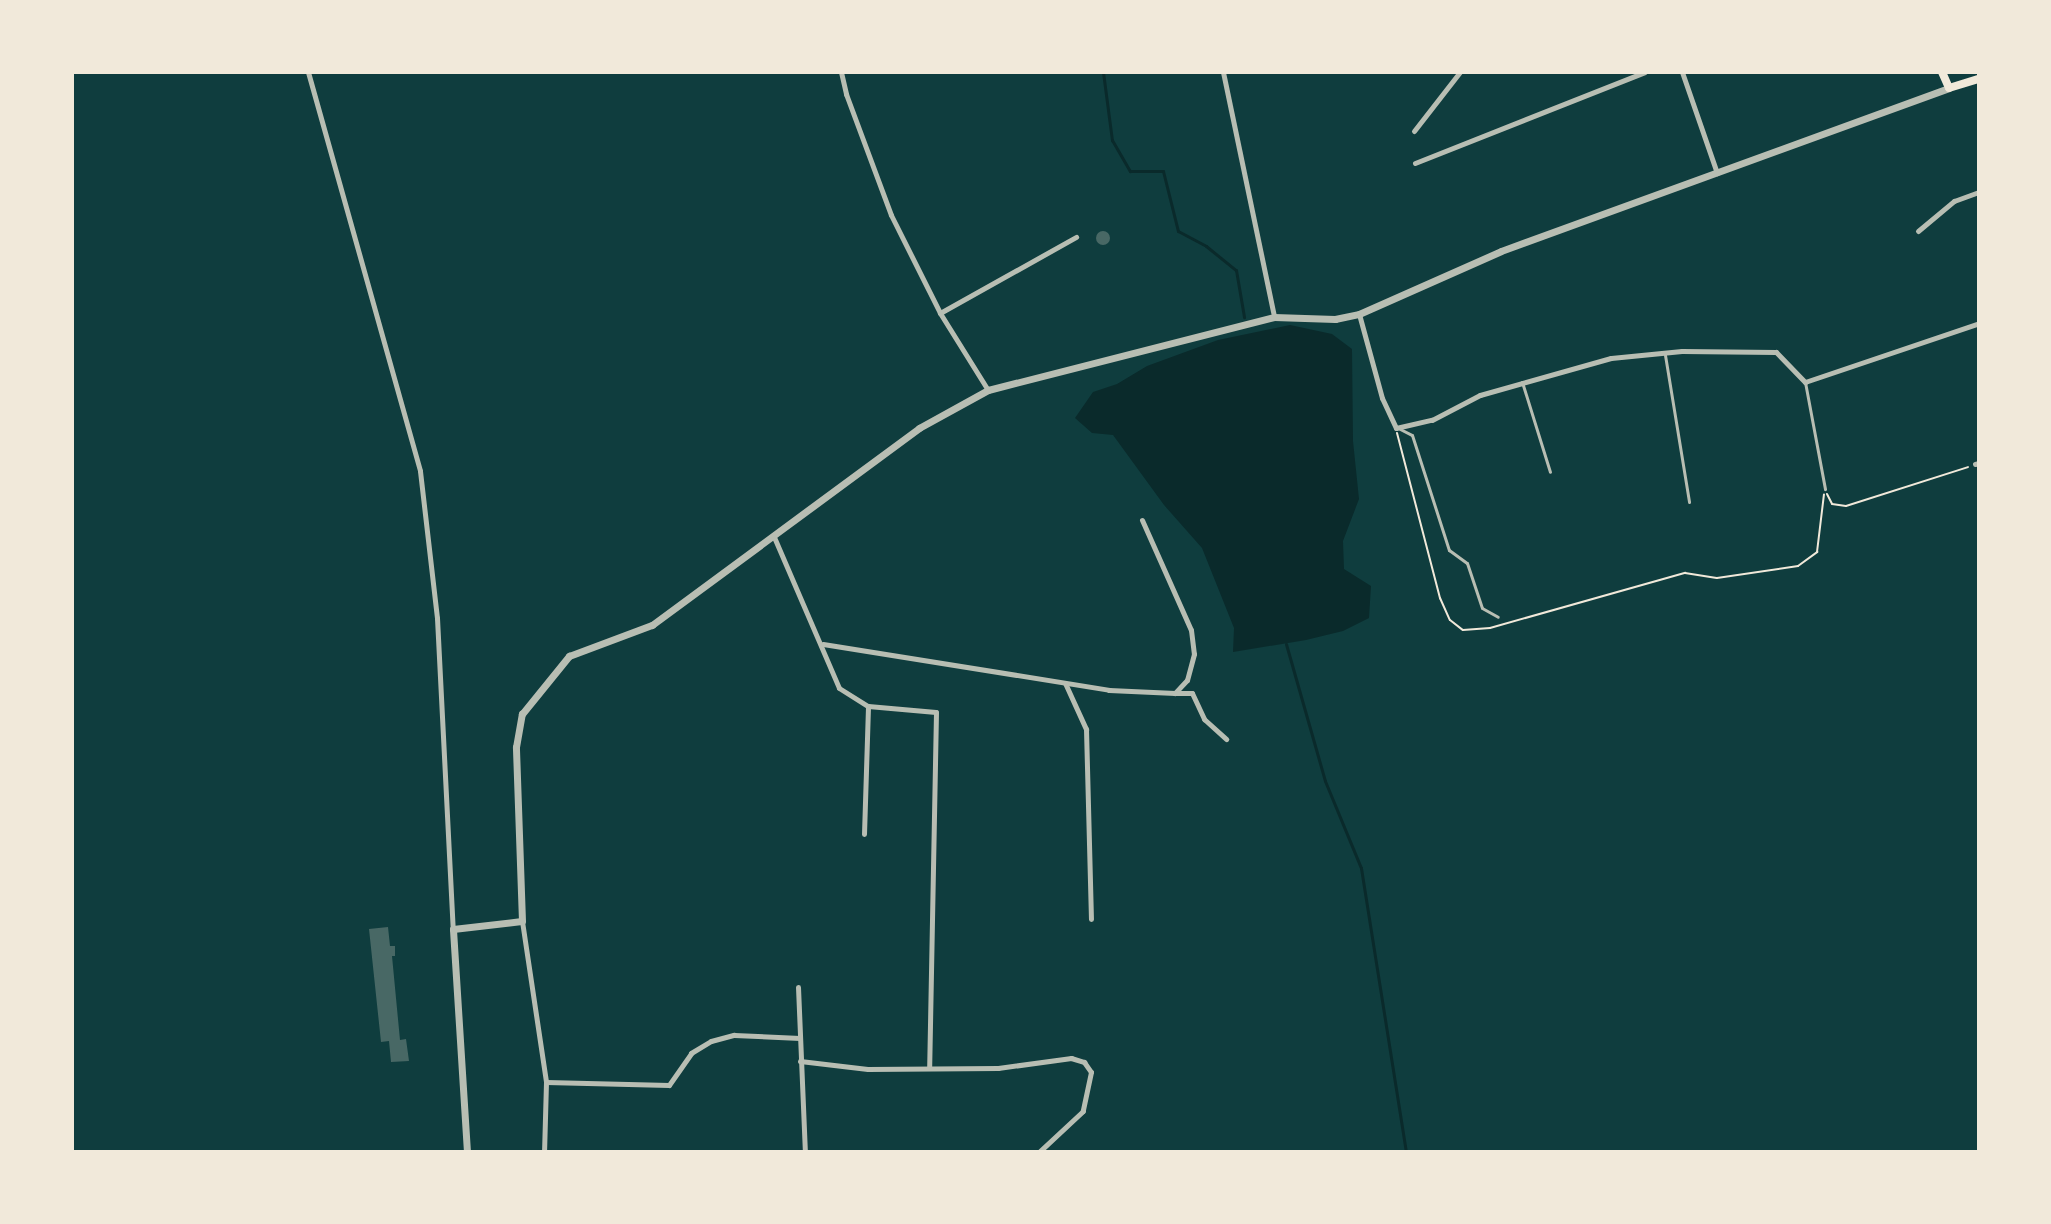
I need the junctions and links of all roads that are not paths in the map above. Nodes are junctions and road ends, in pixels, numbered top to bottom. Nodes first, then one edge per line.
1 (308, 72) edge
2 (841, 72) edge
3 (1223, 72) edge
4 (1460, 72) edge
5 (1645, 72) edge
6 (1682, 72) edge
7 (1942, 72) edge
8 (1979, 79) edge
9 (1949, 88) junction
10 (1414, 131) dead end
11 (1415, 163) dead end
12 (1717, 174) junction
13 (1979, 192) edge
14 (1918, 231) dead end
15 (1076, 237) dead end
16 (940, 313) junction
17 (1359, 314) junction
18 (1274, 317) junction
19 (1979, 323) edge
20 (1665, 355) junction
21 (1522, 382) junction
22 (1805, 382) junction
23 (988, 390) junction
24 (1396, 428) junction
25 (1550, 472) dead end
26 (1825, 489) road end
27 (1689, 502) dead end
28 (1142, 520) dead end
29 (774, 537) junction
30 (1498, 617) dead end
31 (823, 644) junction
32 (1065, 682) junction
33 (1175, 693) junction
34 (868, 706) junction
35 (1226, 739) dead end
36 (864, 834) dead end
37 (1091, 919) dead end
38 (522, 921) junction
39 (453, 929) junction
40 (798, 987) dead end
41 (800, 1038) junction
42 (800, 1061) junction
43 (929, 1068) junction
44 (546, 1082) junction
45 (467, 1152) edge
46 (544, 1152) edge
47 (805, 1152) edge
48 (1039, 1152) edge

1 - 39 street
2 - 16 street
3 - 18 street
4 - 10 street
5 - 11 street
6 - 12 street
7 - 9 main road
8 - 9 main road
9 - 12 street
12 - 17 street
13 - 14 street
15 - 16 street
16 - 23 street
17 - 18 street
17 - 24 street
18 - 23 street
19 - 22 street
20 - 21 street
20 - 22 street
20 - 27 lane
21 - 24 street
21 - 25 lane
22 - 26 lane
23 - 29 street
24 - 30 lane
28 - 33 street
29 - 31 street
29 - 38 street
31 - 32 street
31 - 34 street
32 - 33 street
32 - 37 street
33 - 35 street
34 - 36 street
34 - 43 street
38 - 39 street
38 - 44 street
39 - 45 street
40 - 41 street
41 - 42 street
41 - 44 street
42 - 43 street
42 - 47 street
43 - 48 street
44 - 46 street

